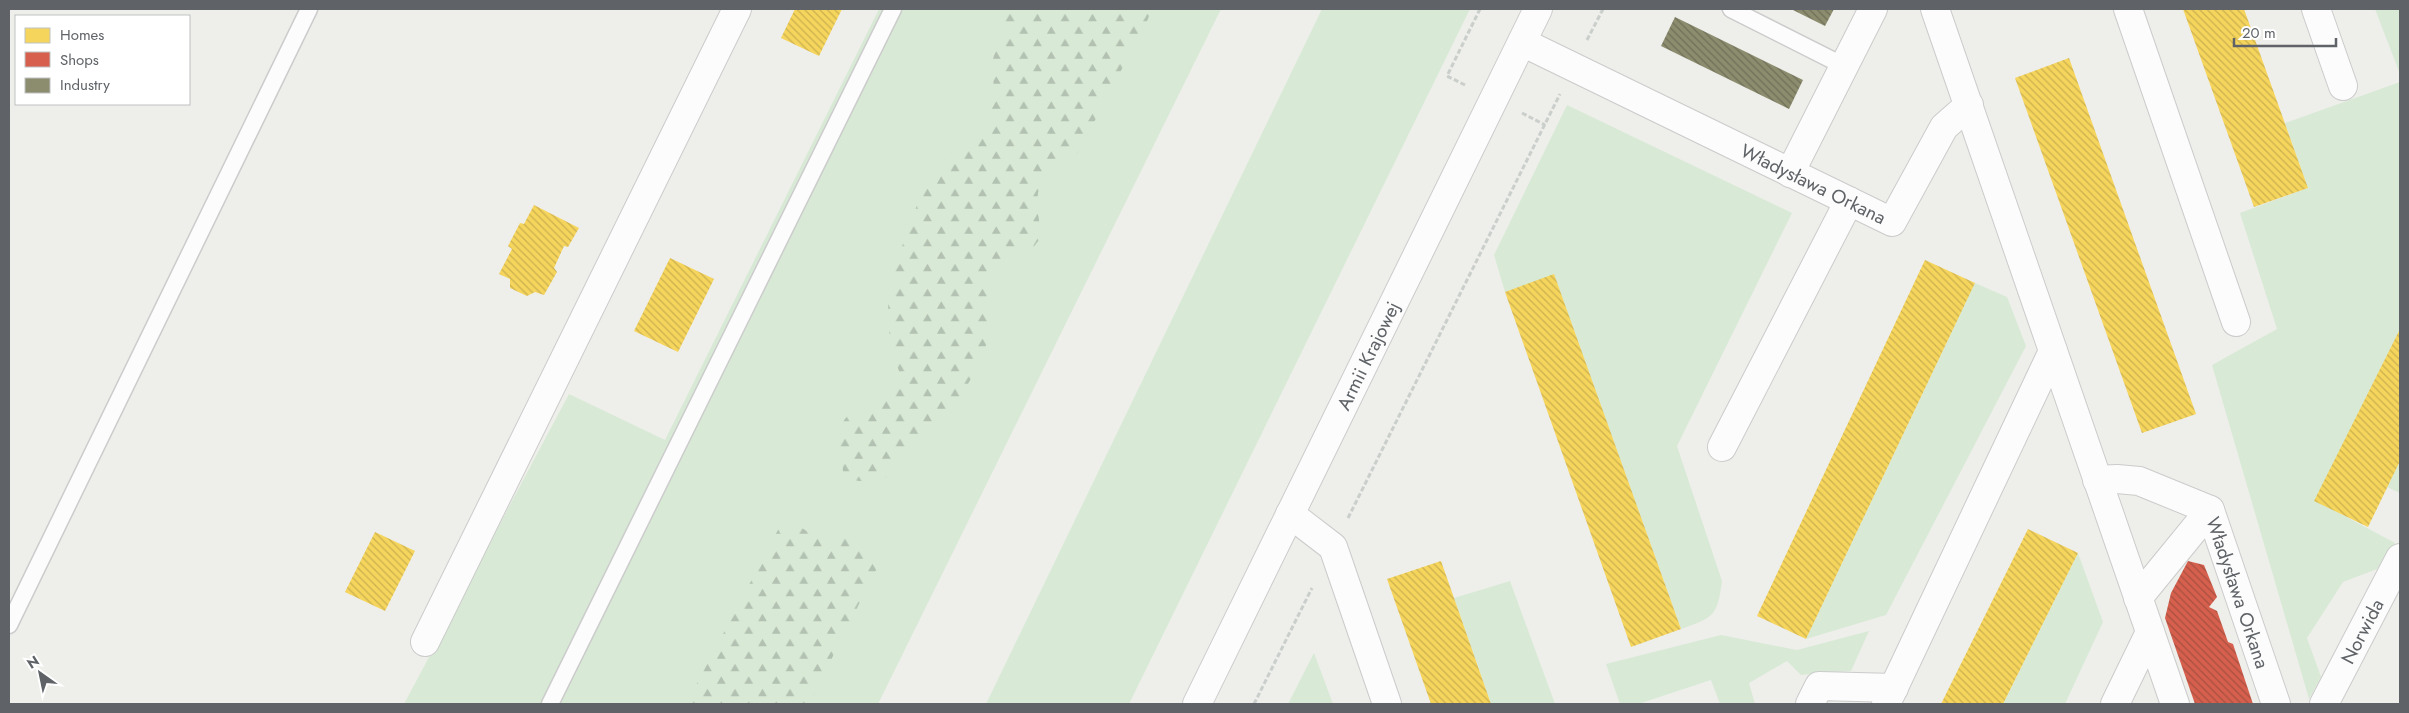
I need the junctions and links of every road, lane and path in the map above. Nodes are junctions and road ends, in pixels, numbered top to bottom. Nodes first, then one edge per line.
1 (309, 9) edge
2 (736, 9) edge
3 (893, 9) edge
4 (1480, 9) edge
5 (1538, 9) edge
6 (1603, 9) edge
7 (1731, 9) edge
8 (1873, 9) edge
9 (1934, 9) edge
10 (2128, 9) edge
11 (2316, 9) edge
12 (1522, 42) junction
13 (1844, 66) junction
14 (1574, 67) junction
15 (1447, 76) dead end
16 (2343, 86) dead end
17 (1969, 105) junction
18 (1790, 173) junction
19 (1849, 201) junction
20 (2236, 322) dead end
21 (2053, 351) junction
22 (1722, 446) dead end
23 (2097, 480) junction
24 (2210, 510) junction
25 (1290, 514) junction
26 (1333, 548) junction
27 (2400, 558) edge
28 (2138, 598) junction
29 (9, 625) edge
30 (2150, 632) junction
31 (426, 642) dead end
32 (1890, 696) edge
33 (550, 704) edge
34 (1197, 704) edge
35 (1254, 704) edge
36 (1387, 704) edge
37 (1810, 704) edge
38 (2114, 704) edge
39 (2175, 704) edge
40 (2276, 704) edge
41 (2324, 704) edge

1 - 29 lane
2 - 31 street
3 - 33 lane
4 - 15 path
5 - 12 street, Armii Krajowej
6 - 14 path
7 - 13 lane
8 - 13 street
9 - 17 street
10 - 20 street
11 - 16 street
12 - 14 street, Władysława Orkana
12 - 25 street, Armii Krajowej
13 - 18 street
14 - 18 street, Władysława Orkana
14 - 26 path
17 - 19 street, Władysława Orkana
17 - 21 street
18 - 19 street, Władysława Orkana
19 - 22 street
21 - 23 street
21 - 32 street
23 - 24 street, Władysława Orkana
23 - 28 street
24 - 28 street
24 - 40 street, Władysława Orkana
25 - 26 street
25 - 34 street, Armii Krajowej
26 - 35 path
26 - 36 street
27 - 41 street, Norwida
28 - 30 street
30 - 38 street
30 - 39 street
32 - 37 street

